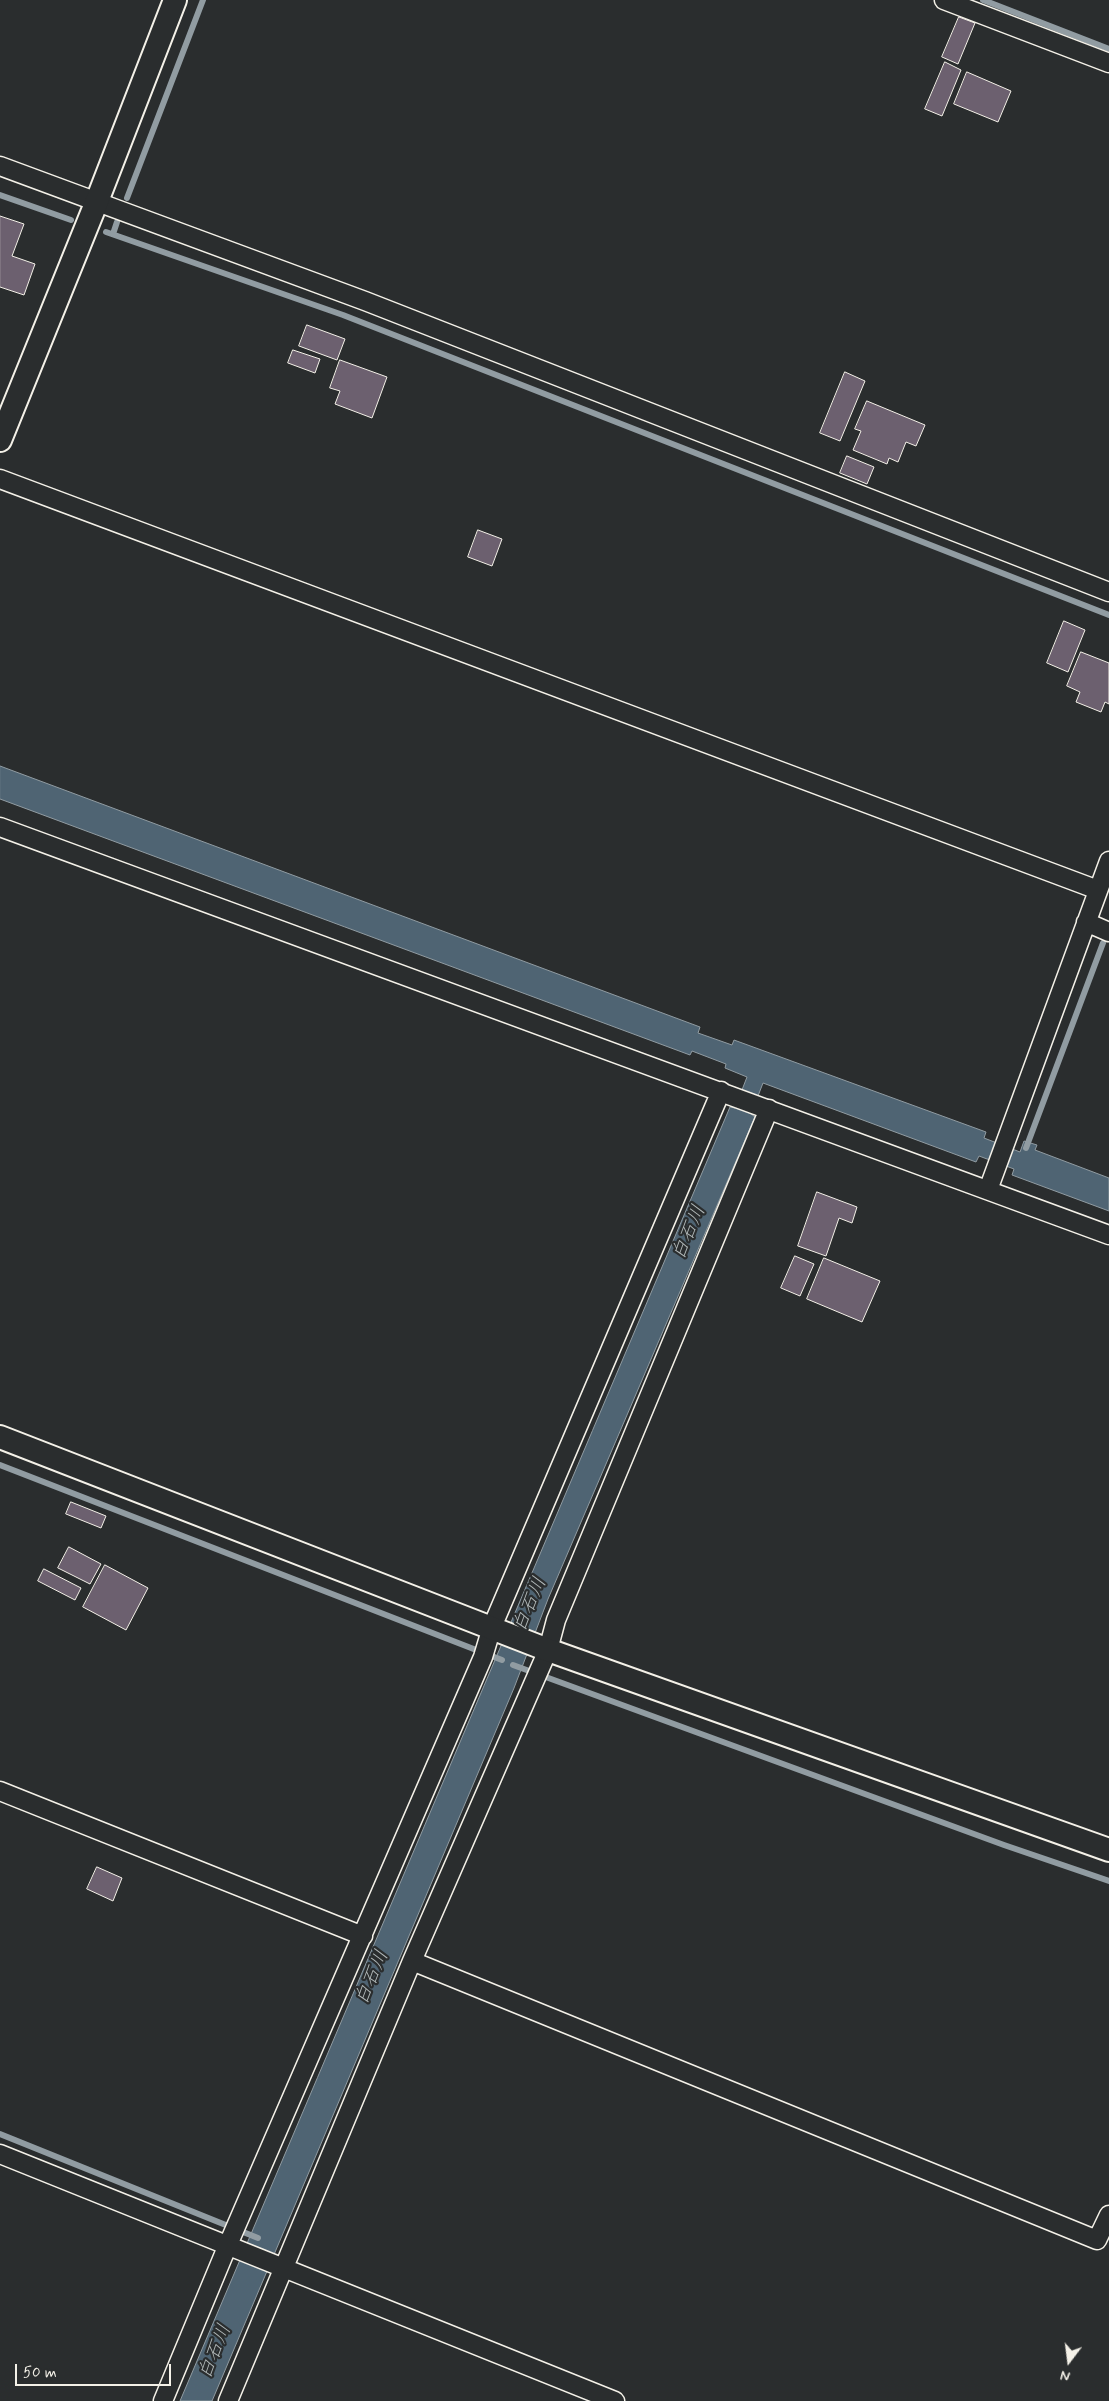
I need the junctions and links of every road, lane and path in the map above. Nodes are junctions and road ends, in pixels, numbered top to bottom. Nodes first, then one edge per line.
1 (174, 0) edge
2 (944, 0) edge
3 (1109, 63) edge
4 (0, 166) edge
5 (98, 201) junction
6 (0, 440) edge
7 (0, 479) edge
8 (1109, 592) edge
9 (0, 827) edge
10 (1109, 861) edge
11 (1098, 890) junction
12 (1086, 922) junction
13 (1109, 932) edge
14 (727, 1093) junction
15 (764, 1107) junction
16 (988, 1190) junction
17 (1109, 1235) edge
18 (0, 1437) edge
19 (490, 1640) junction
20 (540, 1661) junction
21 (0, 1791) edge
22 (1109, 1850) edge
23 (363, 1936) junction
24 (412, 1961) junction
25 (0, 2154) edge
26 (1109, 2215) edge
27 (232, 2238) junction
28 (282, 2267) junction
29 (163, 2401) edge
30 (228, 2401) edge
31 (615, 2401) edge

1 - 5 street
2 - 3 street
4 - 5 street
5 - 6 street
5 - 8 street
7 - 11 street
9 - 14 street
10 - 11 street
11 - 12 street
12 - 13 street
12 - 16 street
14 - 15 street
14 - 19 street
15 - 16 street
15 - 20 street
16 - 17 street
18 - 19 street
19 - 20 street
19 - 23 street
20 - 22 street
20 - 24 street
21 - 23 street
23 - 27 street
24 - 26 street
24 - 28 street
25 - 27 street
27 - 28 street
27 - 29 street
28 - 30 street
28 - 31 street

